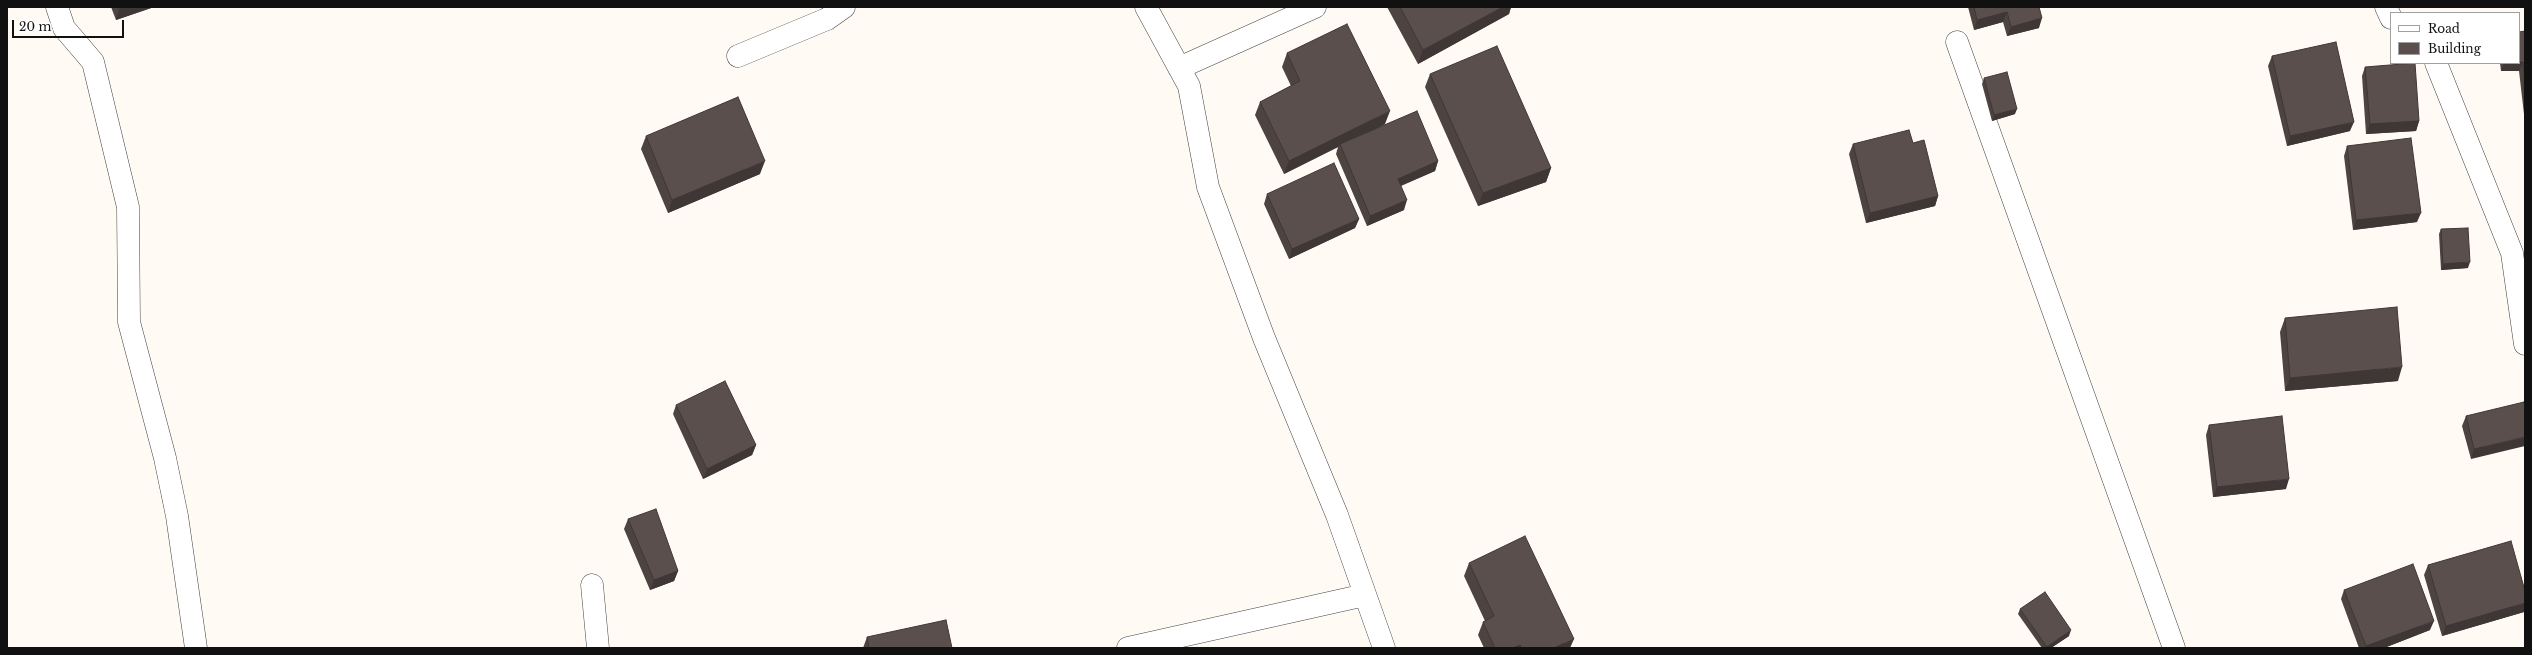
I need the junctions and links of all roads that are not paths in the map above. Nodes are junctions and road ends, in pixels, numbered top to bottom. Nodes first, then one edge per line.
1 (57, 7) edge
2 (844, 7) edge
3 (1146, 7) edge
4 (1315, 7) edge
5 (1957, 42) dead end
6 (738, 56) dead end
7 (2436, 64) edge
8 (1179, 68) junction
9 (2516, 240) edge
10 (2525, 344) edge
11 (592, 585) dead end
12 (1365, 595) junction
13 (196, 648) edge
14 (598, 648) edge
15 (1128, 648) edge
16 (1384, 648) edge
17 (2174, 648) edge

1 - 13 street
2 - 6 street
3 - 8 street
4 - 8 street
5 - 17 street
7 - 9 street
8 - 12 street
9 - 10 street
11 - 14 street
12 - 15 street
12 - 16 street

